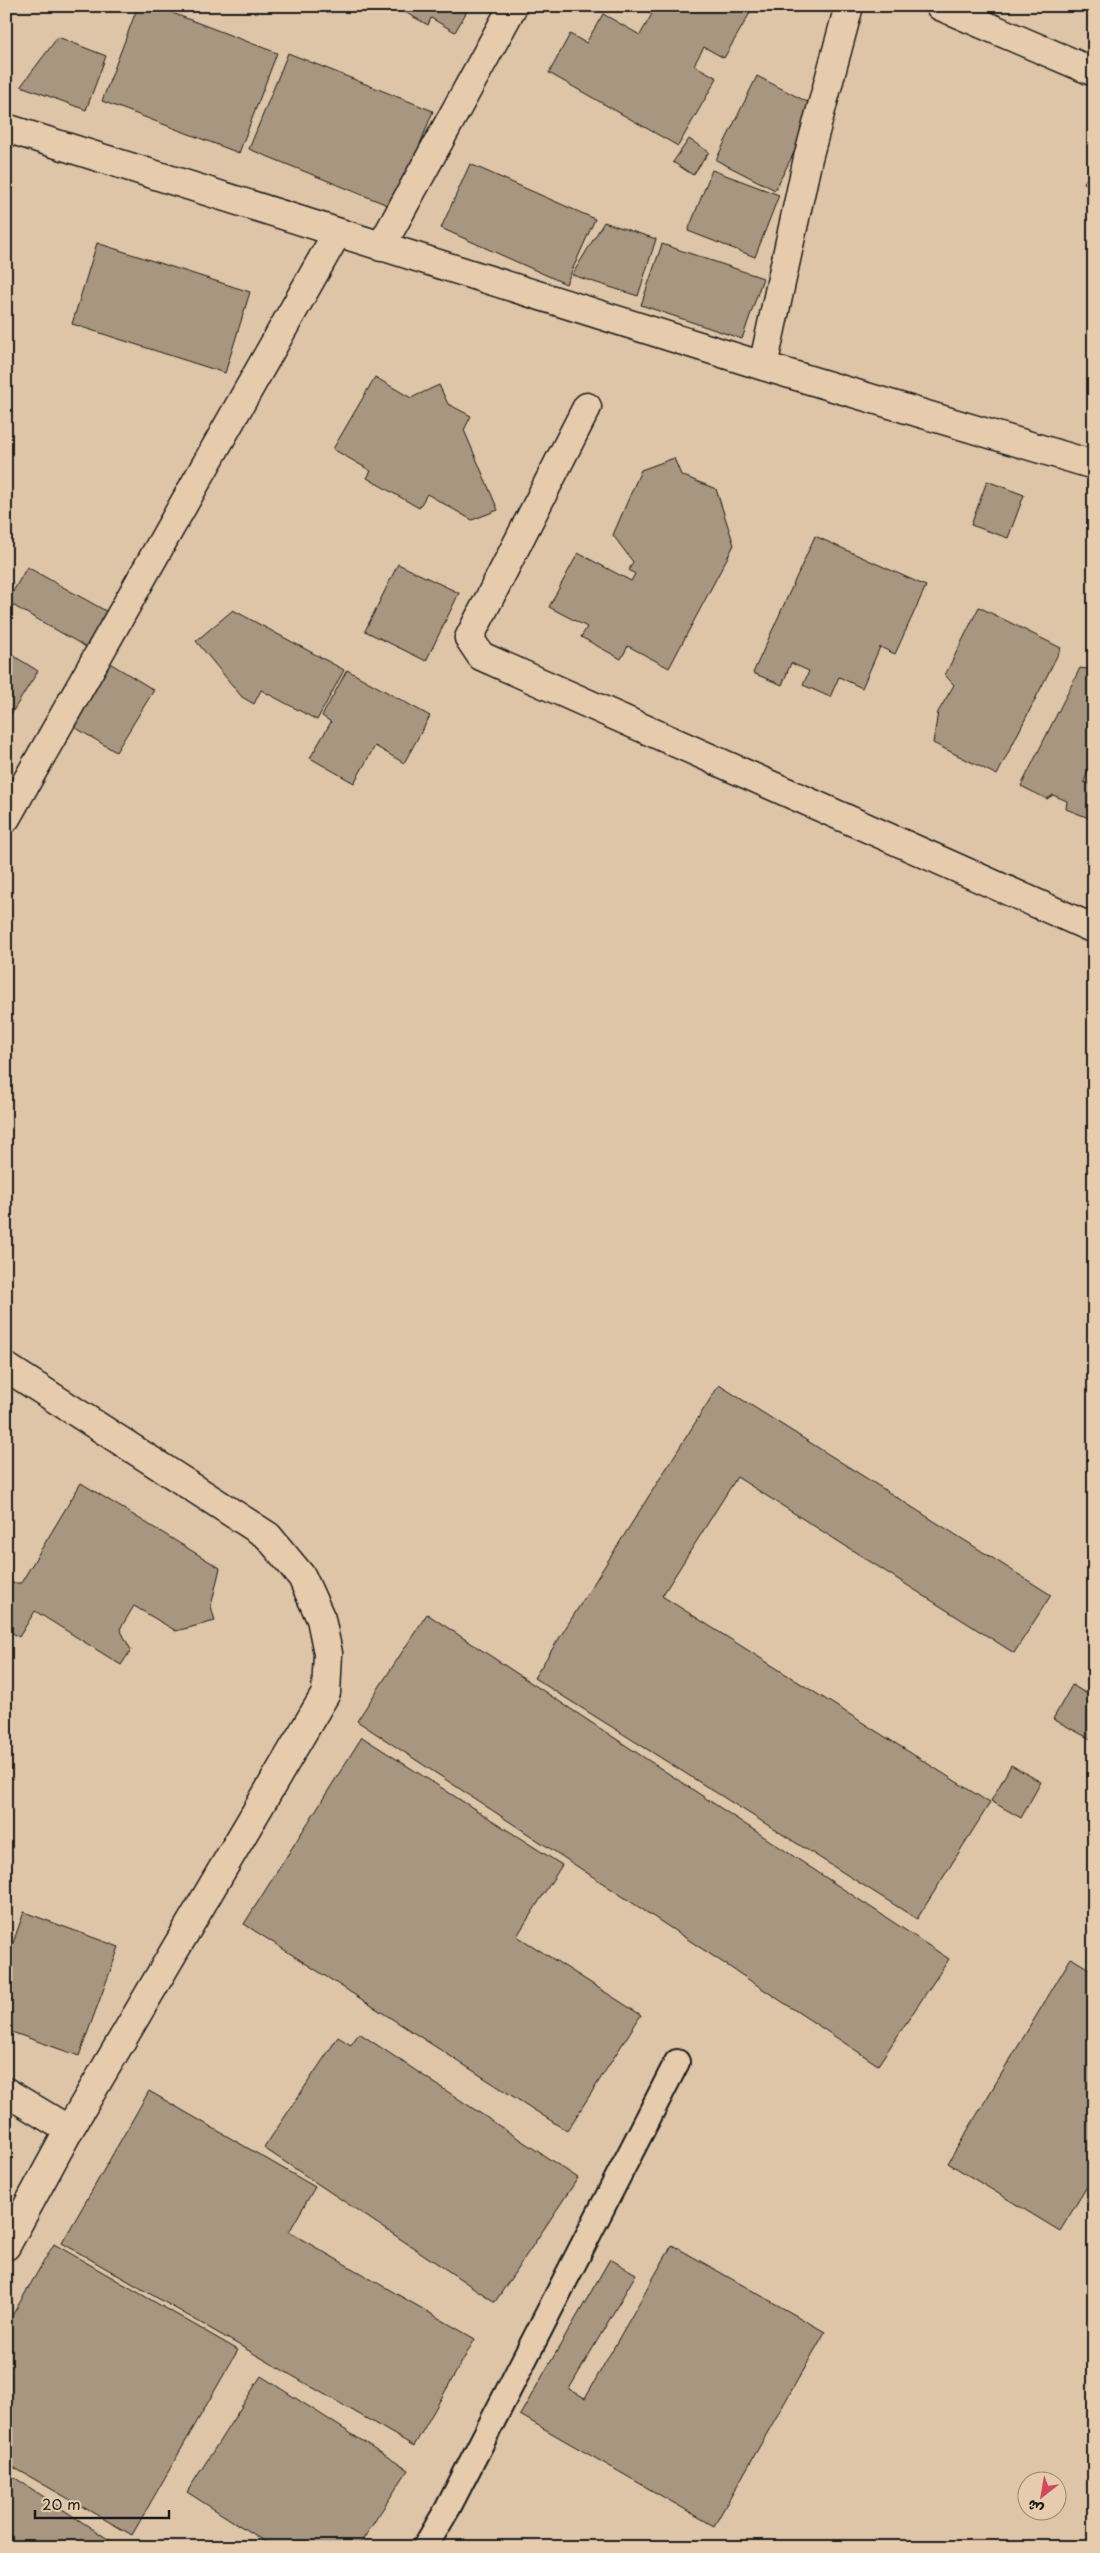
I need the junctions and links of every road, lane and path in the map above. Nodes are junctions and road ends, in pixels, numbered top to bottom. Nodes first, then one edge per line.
1 (513, 6) edge
2 (849, 6) edge
3 (940, 6) edge
4 (1094, 72) edge
5 (6, 128) edge
6 (337, 233) junction
7 (381, 247) junction
8 (763, 366) junction
9 (587, 407) dead end
10 (1094, 465) edge
11 (6, 818) edge
12 (1094, 929) edge
13 (6, 1367) edge
14 (677, 2062) dead end
15 (6, 2092) edge
16 (69, 2130) junction
17 (6, 2246) edge
18 (425, 2547) edge

1 - 7 street
2 - 8 street
3 - 4 street
5 - 6 street
6 - 7 street
6 - 11 street
7 - 8 street
8 - 10 street
9 - 12 street
13 - 16 street
14 - 18 lane
15 - 16 street
16 - 17 street

